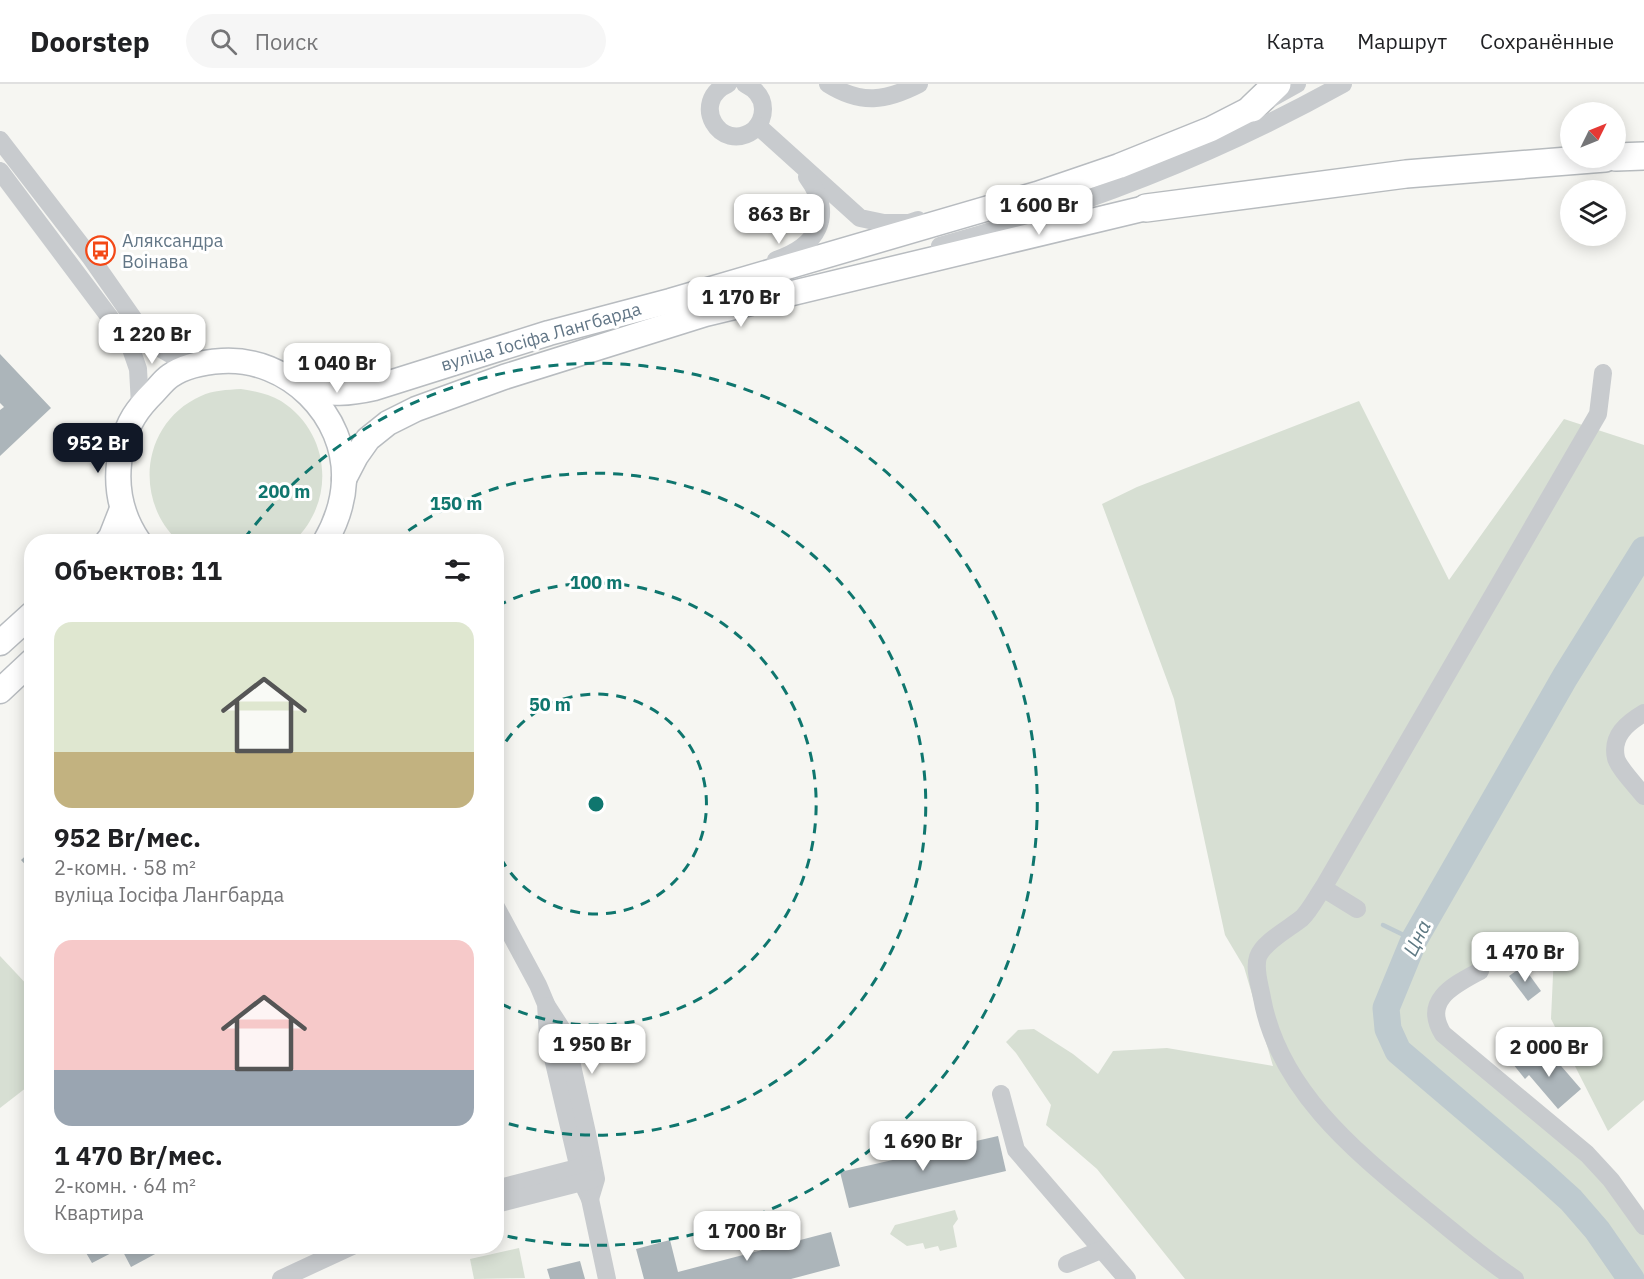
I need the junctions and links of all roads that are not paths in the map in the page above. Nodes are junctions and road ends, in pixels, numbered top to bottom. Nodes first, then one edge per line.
1 (828, 84) edge
2 (919, 84) edge
3 (1277, 84) edge
4 (1298, 84) edge
5 (1343, 84) edge
6 (752, 86) edge
7 (717, 87) edge
8 (1252, 108) junction
9 (758, 126) junction
10 (0, 140) edge
11 (1644, 156) edge
12 (1626, 157) edge
13 (793, 159) junction
14 (1560, 162) edge
15 (0, 171) edge
16 (1146, 208) joint
17 (979, 210) junction
18 (735, 280) junction
19 (705, 314) junction
20 (191, 366) junction
21 (1603, 373) dead end
22 (305, 390) junction
23 (140, 405) junction
24 (344, 479) junction
25 (122, 509) junction
26 (112, 534) edge
27 (134, 534) edge
28 (329, 534) edge
29 (24, 621) edge
30 (0, 643) edge
31 (24, 668) edge
32 (0, 691) edge
33 (1644, 713) edge
34 (1644, 796) edge
35 (1323, 888) junction
36 (1357, 909) dead end
37 (504, 923) edge
38 (1480, 971) dead end
39 (1001, 1094) dead end
40 (588, 1178) junction
41 (504, 1189) edge
42 (504, 1202) edge
43 (1644, 1226) edge
44 (1101, 1250) junction
45 (335, 1254) edge
46 (1067, 1264) dead end
47 (280, 1279) edge
48 (608, 1279) edge
49 (1127, 1279) edge
50 (1515, 1279) edge

1 - 2 street
3 - 8 highway
4 - 8 street
5 - 19 street
6 - 9 street
7 - 9 street
8 - 17 main road, вуліца Іосіфа Лангбарда
9 - 13 street
10 - 20 street
11 - 12 highway
13 - 17 street
13 - 18 street
14 - 16 highway
15 - 23 street
16 - 19 main road, вуліца Іосіфа Лангбарда
17 - 18 main road, вуліца Іосіфа Лангбарда
18 - 22 main road, вуліца Іосіфа Лангбарда
19 - 24 main road, вуліца Іосіфа Лангбарда
20 - 22 main road
20 - 23 main road
21 - 35 street
22 - 24 main road
23 - 25 main road
24 - 28 main road
25 - 26 main road
25 - 27 main road
29 - 30 main road
31 - 32 main road
33 - 34 street
35 - 36 street
35 - 50 street
37 - 40 street
38 - 43 street
39 - 44 street
40 - 41 street
40 - 42 street
40 - 48 street
44 - 46 street
44 - 49 street
45 - 47 street

